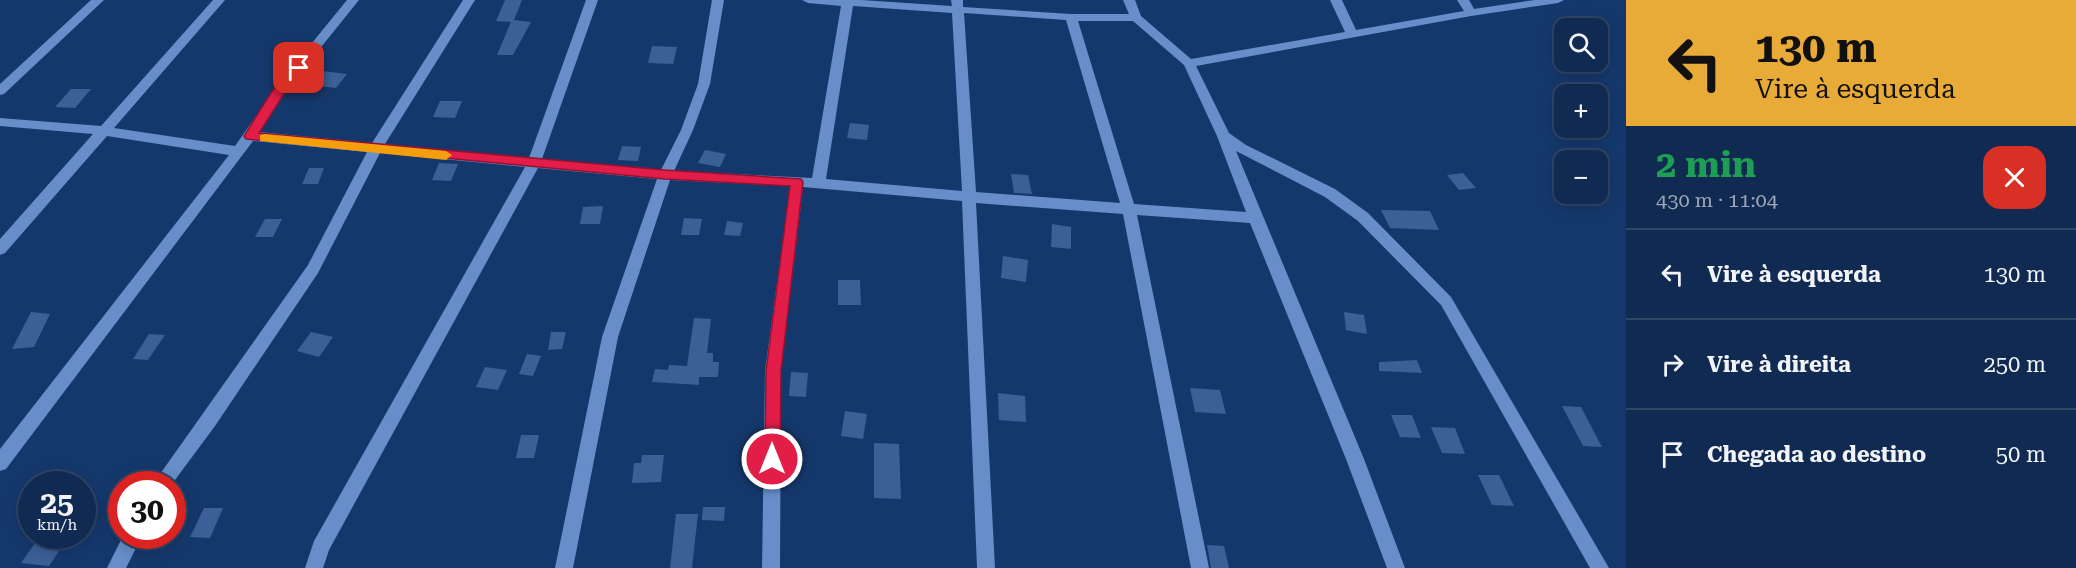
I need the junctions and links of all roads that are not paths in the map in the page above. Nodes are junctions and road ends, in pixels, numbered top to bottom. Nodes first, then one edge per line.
1 (98, 0) edge
2 (219, 0) edge
3 (353, 0) edge
4 (469, 0) edge
5 (592, 0) edge
6 (718, 0) edge
7 (808, 0) edge
8 (1129, 0) edge
9 (1336, 0) edge
10 (1462, 0) edge
11 (1553, 0) edge
12 (1558, 0) edge
13 (848, 1) edge
14 (957, 5) edge
15 (1471, 13) junction
16 (1071, 17) junction
17 (1136, 18) junction
18 (1352, 33) junction
19 (1189, 63) junction
20 (0, 91) edge
21 (0, 122) edge
22 (106, 131) junction
23 (250, 136) junction
24 (1224, 136) junction
25 (375, 149) junction
26 (238, 151) junction
27 (534, 163) junction
28 (665, 175) junction
29 (797, 182) junction
30 (818, 183) junction
31 (969, 197) junction
32 (1129, 208) junction
33 (1253, 218) junction
34 (0, 249) edge
35 (0, 463) edge
36 (172, 471) edge
37 (126, 549) edge
38 (116, 568) edge
39 (314, 568) edge
40 (564, 568) edge
41 (771, 568) edge
42 (986, 568) edge
43 (1200, 568) edge
44 (1396, 568) edge
45 (1600, 568) edge

1 - 20 street
2 - 22 street
3 - 23 street
4 - 25 street
5 - 27 street
6 - 28 street
7 - 13 street
8 - 17 street
9 - 18 street
10 - 15 street
11 - 12 street
11 - 15 street
13 - 14 street
13 - 30 street
14 - 16 street
14 - 31 street
15 - 18 street
16 - 17 street
16 - 32 street
17 - 19 street
18 - 19 street
19 - 24 street
21 - 22 street
22 - 26 street
22 - 34 street
23 - 25 street
23 - 26 street
24 - 33 street
24 - 45 street
25 - 27 street
25 - 36 street
26 - 35 street
27 - 28 street
27 - 39 street
28 - 29 street
28 - 40 street
29 - 30 street
29 - 41 street
30 - 31 street
31 - 32 street
31 - 42 street
32 - 33 street
32 - 43 street
33 - 44 street
37 - 38 street

